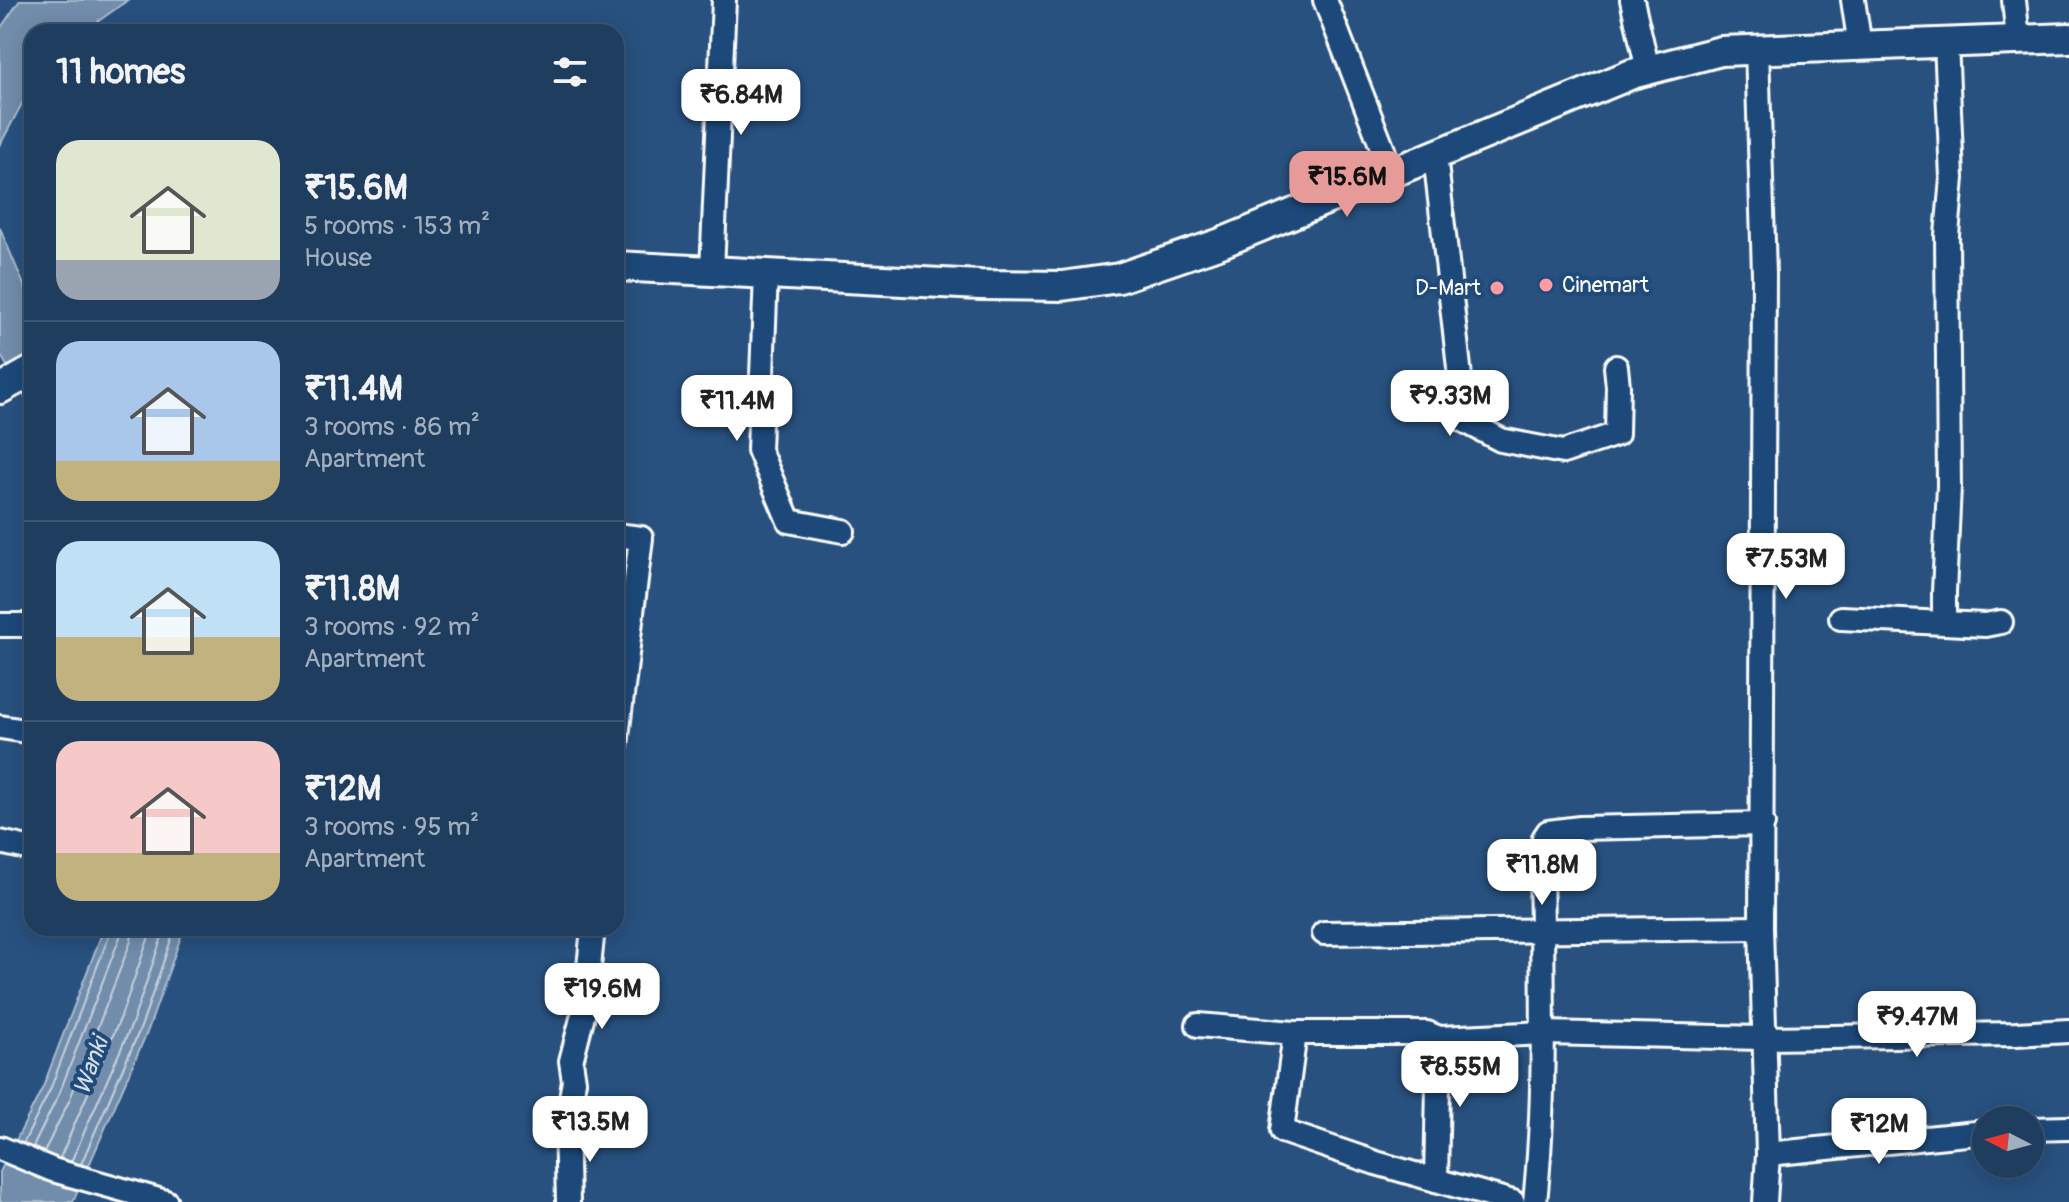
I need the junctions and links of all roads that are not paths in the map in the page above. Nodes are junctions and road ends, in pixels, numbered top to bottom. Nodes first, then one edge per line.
1 (724, 0) edge
2 (1325, 0) edge
3 (1632, 0) edge
4 (1853, 0) edge
5 (2014, 0) edge
6 (2069, 38) edge
7 (2018, 40) junction
8 (1946, 42) junction
9 (1860, 46) junction
10 (1757, 49) junction
11 (1648, 70) junction
12 (1435, 155) junction
13 (1392, 173) junction
14 (624, 266) edge
15 (712, 271) junction
16 (766, 274) junction
17 (1616, 367) dead end
18 (24, 376) edge
19 (0, 389) edge
20 (843, 531) dead end
21 (624, 536) edge
22 (1841, 618) dead end
23 (2001, 622) dead end
24 (1944, 623) junction
25 (0, 625) edge
26 (24, 625) edge
27 (624, 628) edge
28 (0, 727) edge
29 (24, 731) edge
30 (1763, 824) junction
31 (0, 842) edge
32 (24, 847) edge
33 (1761, 928) junction
34 (1542, 930) junction
35 (1324, 933) dead end
36 (592, 936) edge
37 (1198, 1025) dead end
38 (2069, 1031) edge
39 (1295, 1033) junction
40 (1544, 1033) junction
41 (1439, 1038) junction
42 (1763, 1038) junction
43 (2069, 1128) edge
44 (2044, 1129) edge
45 (1972, 1133) edge
46 (0, 1148) edge
47 (1768, 1154) junction
48 (1436, 1180) junction
49 (166, 1202) edge
50 (568, 1202) edge
51 (1513, 1202) edge
52 (1535, 1202) edge
53 (1765, 1202) edge

1 - 15 street
2 - 13 street
3 - 11 street
4 - 9 street
5 - 7 street
6 - 7 street
7 - 8 street
8 - 9 street
8 - 24 street
9 - 10 street
10 - 11 street
10 - 30 street
11 - 12 street
12 - 13 street
12 - 17 street
13 - 16 street
14 - 15 street
15 - 16 street
16 - 20 street
18 - 19 street
21 - 27 street
22 - 24 street
23 - 24 street
25 - 26 street
28 - 29 street
30 - 33 street
30 - 34 street
31 - 32 street
33 - 34 street
33 - 42 street
34 - 35 street
34 - 40 street
36 - 50 street
37 - 39 street
38 - 42 street
39 - 41 street
39 - 48 street
40 - 41 street
40 - 42 street
40 - 52 street
41 - 48 street
42 - 47 street
43 - 44 street
45 - 47 street
46 - 49 street
47 - 53 street
48 - 51 street

